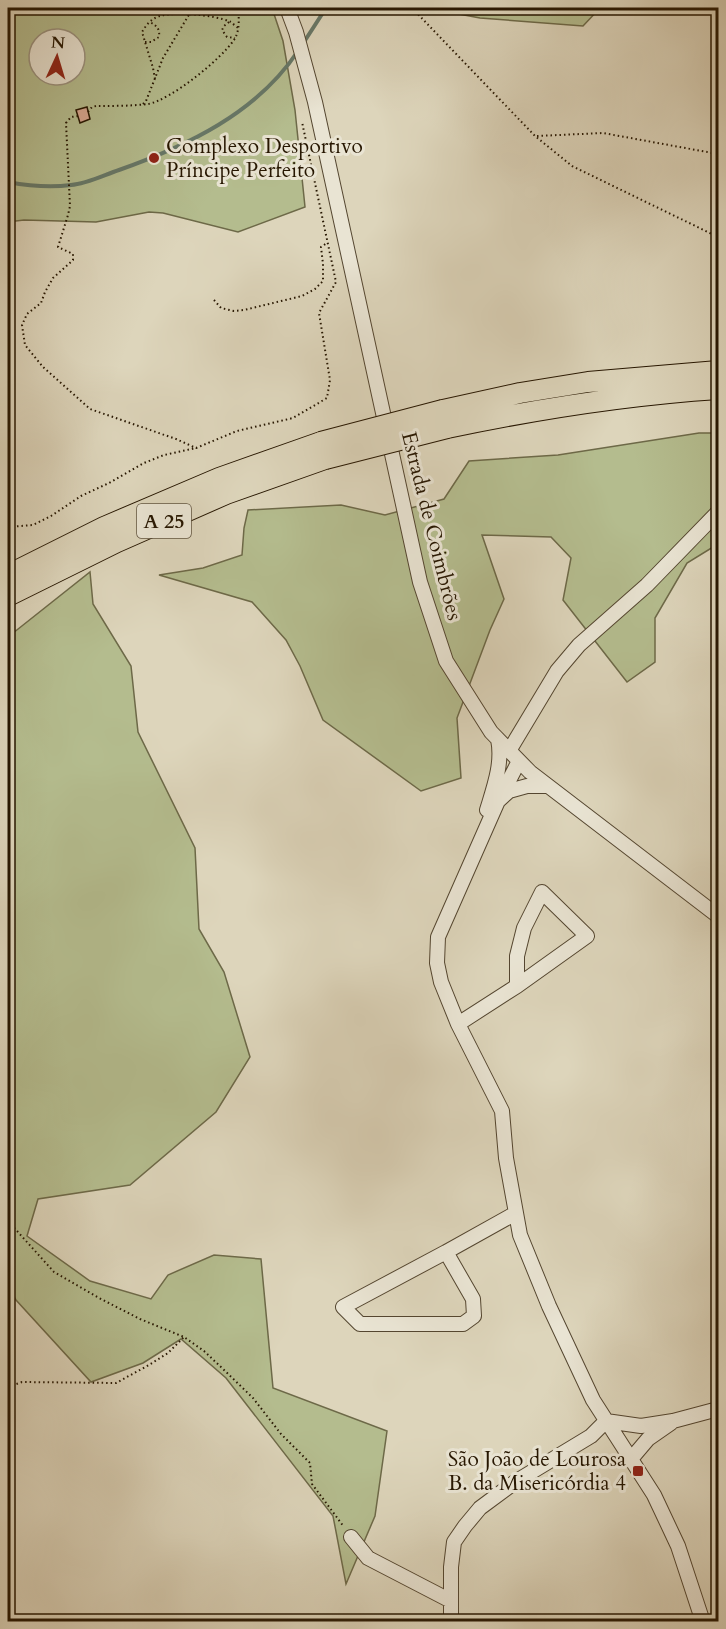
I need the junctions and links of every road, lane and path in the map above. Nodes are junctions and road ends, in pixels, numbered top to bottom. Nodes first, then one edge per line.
1 (193, 8) edge
2 (238, 8) edge
3 (287, 8) edge
4 (412, 8) edge
5 (189, 15) junction
6 (150, 22) junction
7 (230, 22) junction
8 (238, 28) junction
9 (235, 38) junction
10 (145, 42) junction
11 (155, 79) junction
12 (143, 104) junction
13 (88, 112) dead end
14 (78, 116) dead end
15 (302, 122) dead end
16 (535, 136) junction
17 (718, 153) edge
18 (718, 237) edge
19 (327, 243) junction
20 (214, 300) dead end
21 (718, 371) edge
22 (718, 389) edge
23 (445, 419) junction
24 (196, 448) junction
25 (323, 451) junction
26 (718, 512) edge
27 (8, 527) edge
28 (8, 575) edge
29 (8, 596) edge
30 (498, 739) junction
31 (514, 756) junction
32 (548, 786) junction
33 (498, 801) junction
34 (474, 855) junction
35 (718, 916) edge
36 (517, 986) junction
37 (458, 1024) junction
38 (516, 1213) junction
39 (8, 1221) edge
40 (446, 1252) junction
41 (184, 1337) junction
42 (8, 1387) edge
43 (718, 1409) edge
44 (606, 1421) junction
45 (673, 1421) junction
46 (630, 1459) junction
47 (351, 1537) joint
48 (451, 1600) junction
49 (451, 1622) edge
50 (703, 1622) edge

1 - 5 path
2 - 8 path
3 - 30 street, Estrada de Coimbrões
4 - 16 path
5 - 6 path
5 - 7 path
5 - 11 path
6 - 10 path
6 - 10 path
7 - 8 path
7 - 9 path
8 - 9 path
9 - 12 path
10 - 11 path
11 - 12 path
12 - 13 path
14 - 24 path
15 - 19 path
16 - 17 path
16 - 18 path
19 - 20 path
19 - 24 path
21 - 23 highway, A 25
22 - 23 highway, A 25
23 - 25 highway, A 25, bridge
24 - 27 path
25 - 28 highway, A 25
25 - 29 highway, A 25
26 - 31 street
30 - 31 street, Estrada de Coimbrões
30 - 34 street
31 - 32 street, Estrada de Coimbrões
31 - 33 street
32 - 33 street
32 - 35 street, Estrada de Coimbrões
33 - 34 street
34 - 37 street
36 - 36 street
36 - 37 street
37 - 38 street
38 - 40 street
38 - 44 street
39 - 41 path
40 - 40 street
41 - 42 path
41 - 47 path
43 - 45 street
44 - 45 street
44 - 46 street
44 - 48 street
45 - 46 street
46 - 50 street
47 - 48 street
48 - 49 street

